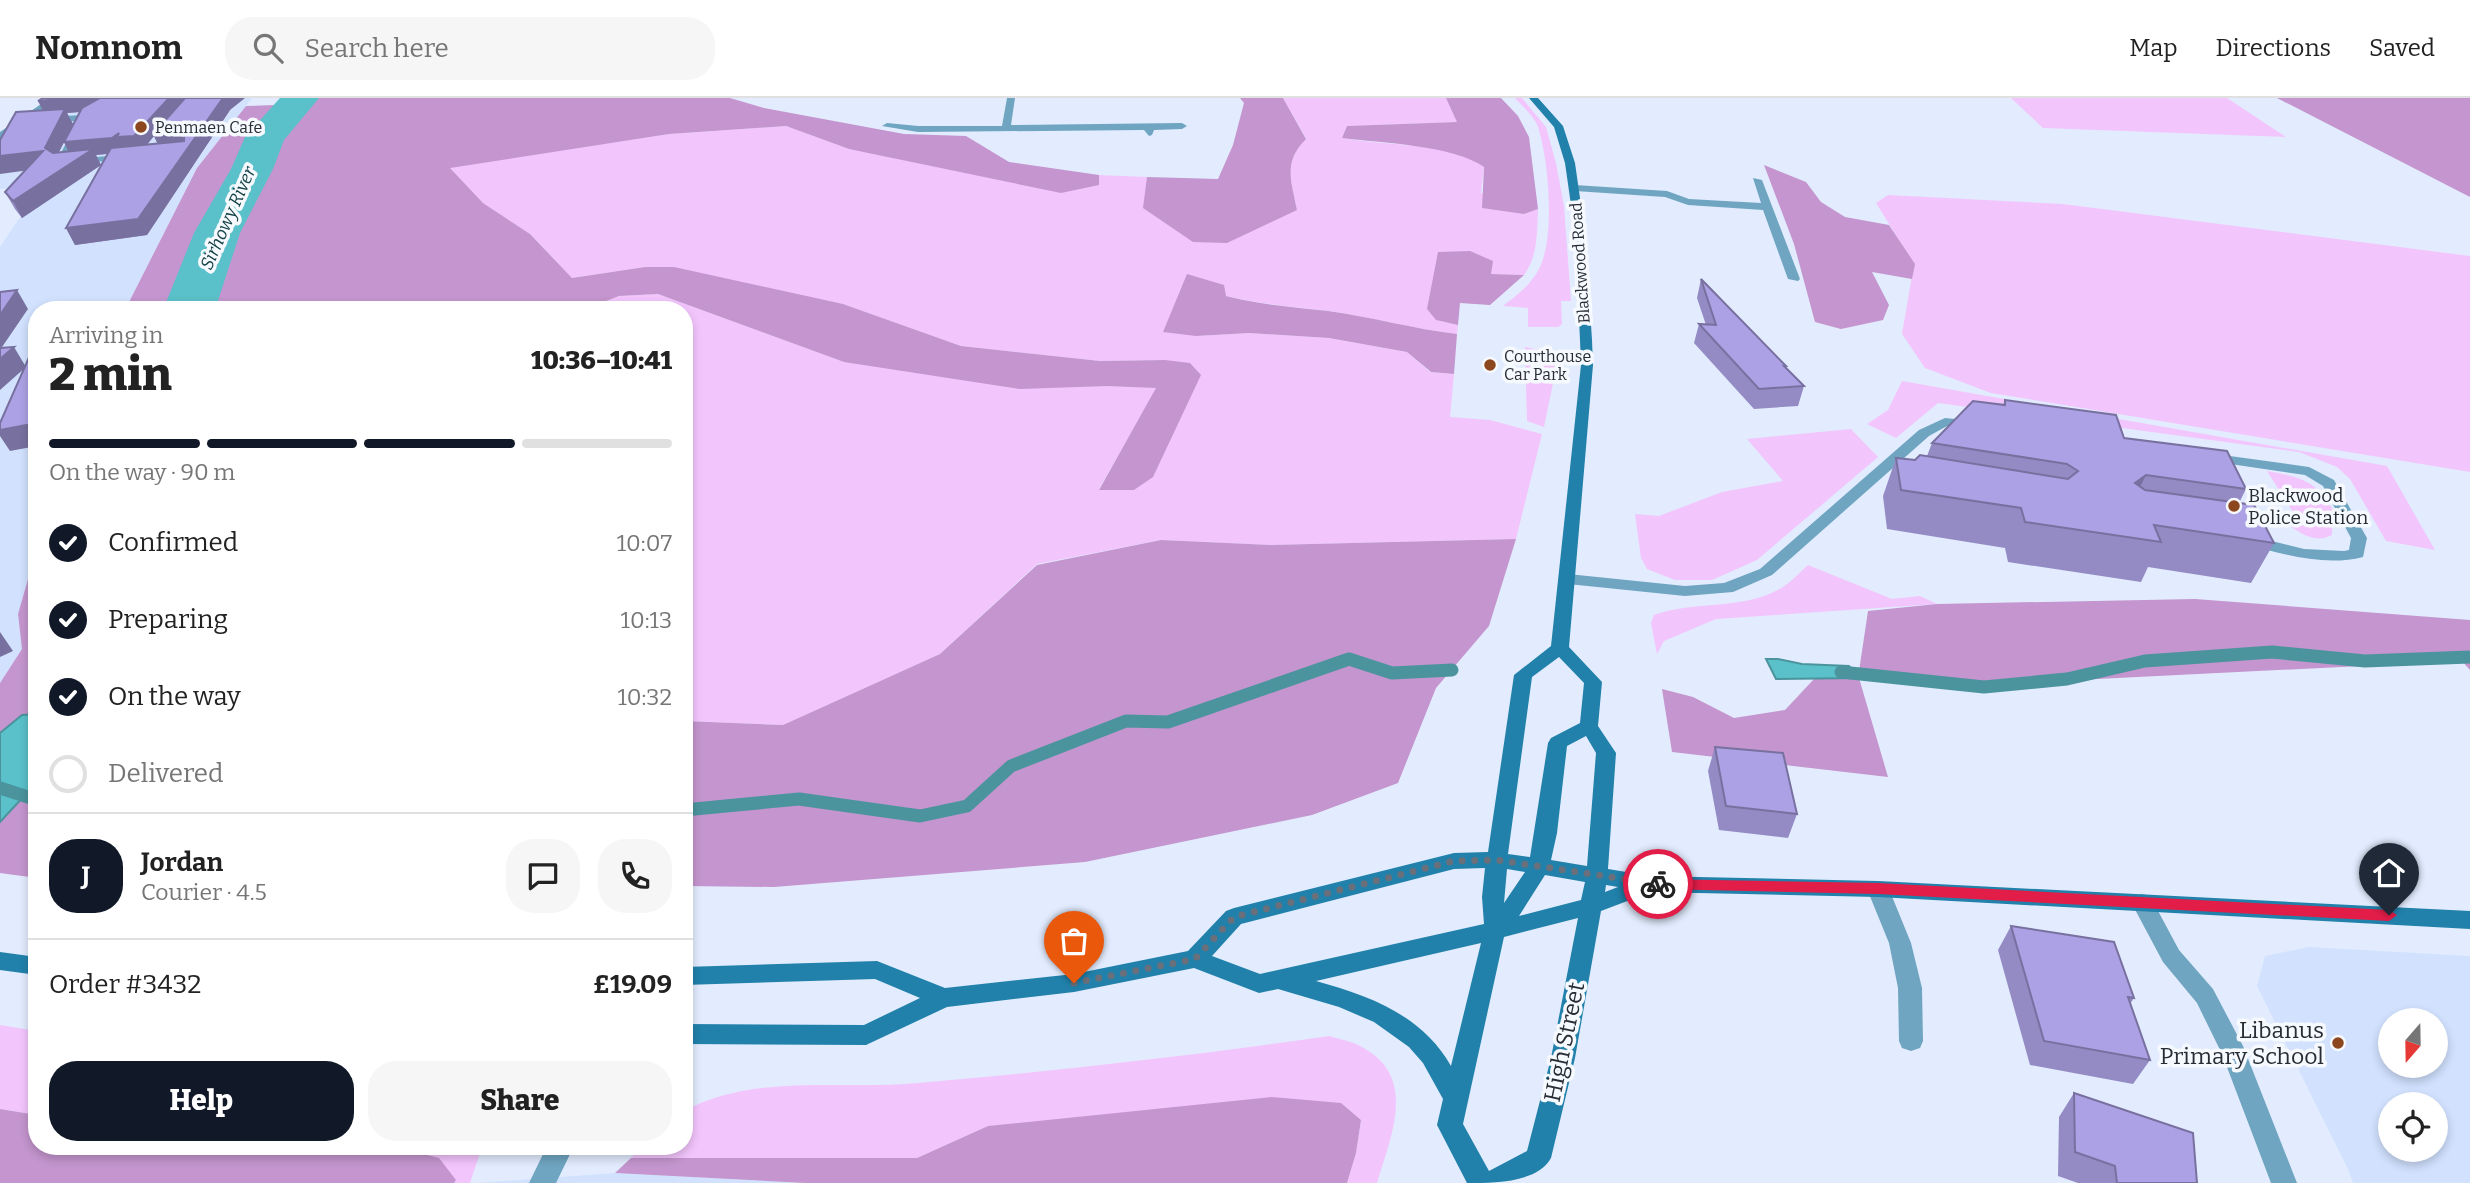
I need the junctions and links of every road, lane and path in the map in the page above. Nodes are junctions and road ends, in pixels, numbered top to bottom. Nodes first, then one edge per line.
1 (56, 98) edge
2 (1011, 98) edge
3 (1533, 98) edge
4 (20, 122) junction
5 (1182, 125) dead end
6 (887, 126) dead end
7 (1006, 128) junction
8 (0, 136) edge
9 (134, 156) edge
10 (1757, 180) dead end
11 (1575, 188) junction
12 (1767, 207) junction
13 (1794, 279) dead end
14 (1988, 427) edge
15 (2194, 455) edge
16 (1871, 480) junction
17 (1887, 485) dead end
18 (2234, 538) edge
19 (1568, 579) junction
20 (1560, 648) junction
21 (1589, 726) junction
22 (1497, 860) junction
23 (1538, 866) junction
24 (1597, 875) junction
25 (1651, 884) junction
26 (1878, 889) junction
27 (2142, 902) junction
28 (1592, 906) junction
29 (2470, 920) edge
30 (1496, 929) junction
31 (1195, 959) junction
32 (0, 961) edge
33 (28, 965) edge
34 (693, 976) edge
35 (1278, 981) junction
36 (944, 998) junction
37 (693, 1034) edge
38 (1911, 1041) dead end
39 (1456, 1098) junction
40 (556, 1155) edge
41 (542, 1183) edge
42 (1481, 1183) edge
43 (1492, 1183) edge
44 (2284, 1183) edge

1 - 4 street
2 - 7 street
3 - 11 main road, Blackwood Road
4 - 8 street
4 - 9 street
5 - 7 street
6 - 7 street
10 - 12 street
11 - 12 street
11 - 19 main road, Blackwood Road
12 - 13 street
14 - 16 street
15 - 18 street
16 - 17 street
16 - 19 street
19 - 20 main road, Blackwood Road
20 - 21 main road
20 - 22 main road
21 - 23 main road
21 - 24 main road
22 - 23 main road
22 - 30 main road
22 - 31 main road
23 - 24 main road
23 - 30 main road
24 - 25 main road
24 - 28 main road, High Street
25 - 26 main road
25 - 28 main road
26 - 27 main road
26 - 38 street
27 - 29 main road
27 - 44 street
28 - 30 main road
28 - 43 main road, High Street
30 - 35 main road
30 - 39 main road
31 - 35 main road
31 - 36 main road
32 - 33 main road
34 - 36 main road
35 - 39 main road
36 - 37 main road
39 - 42 main road
40 - 41 street

